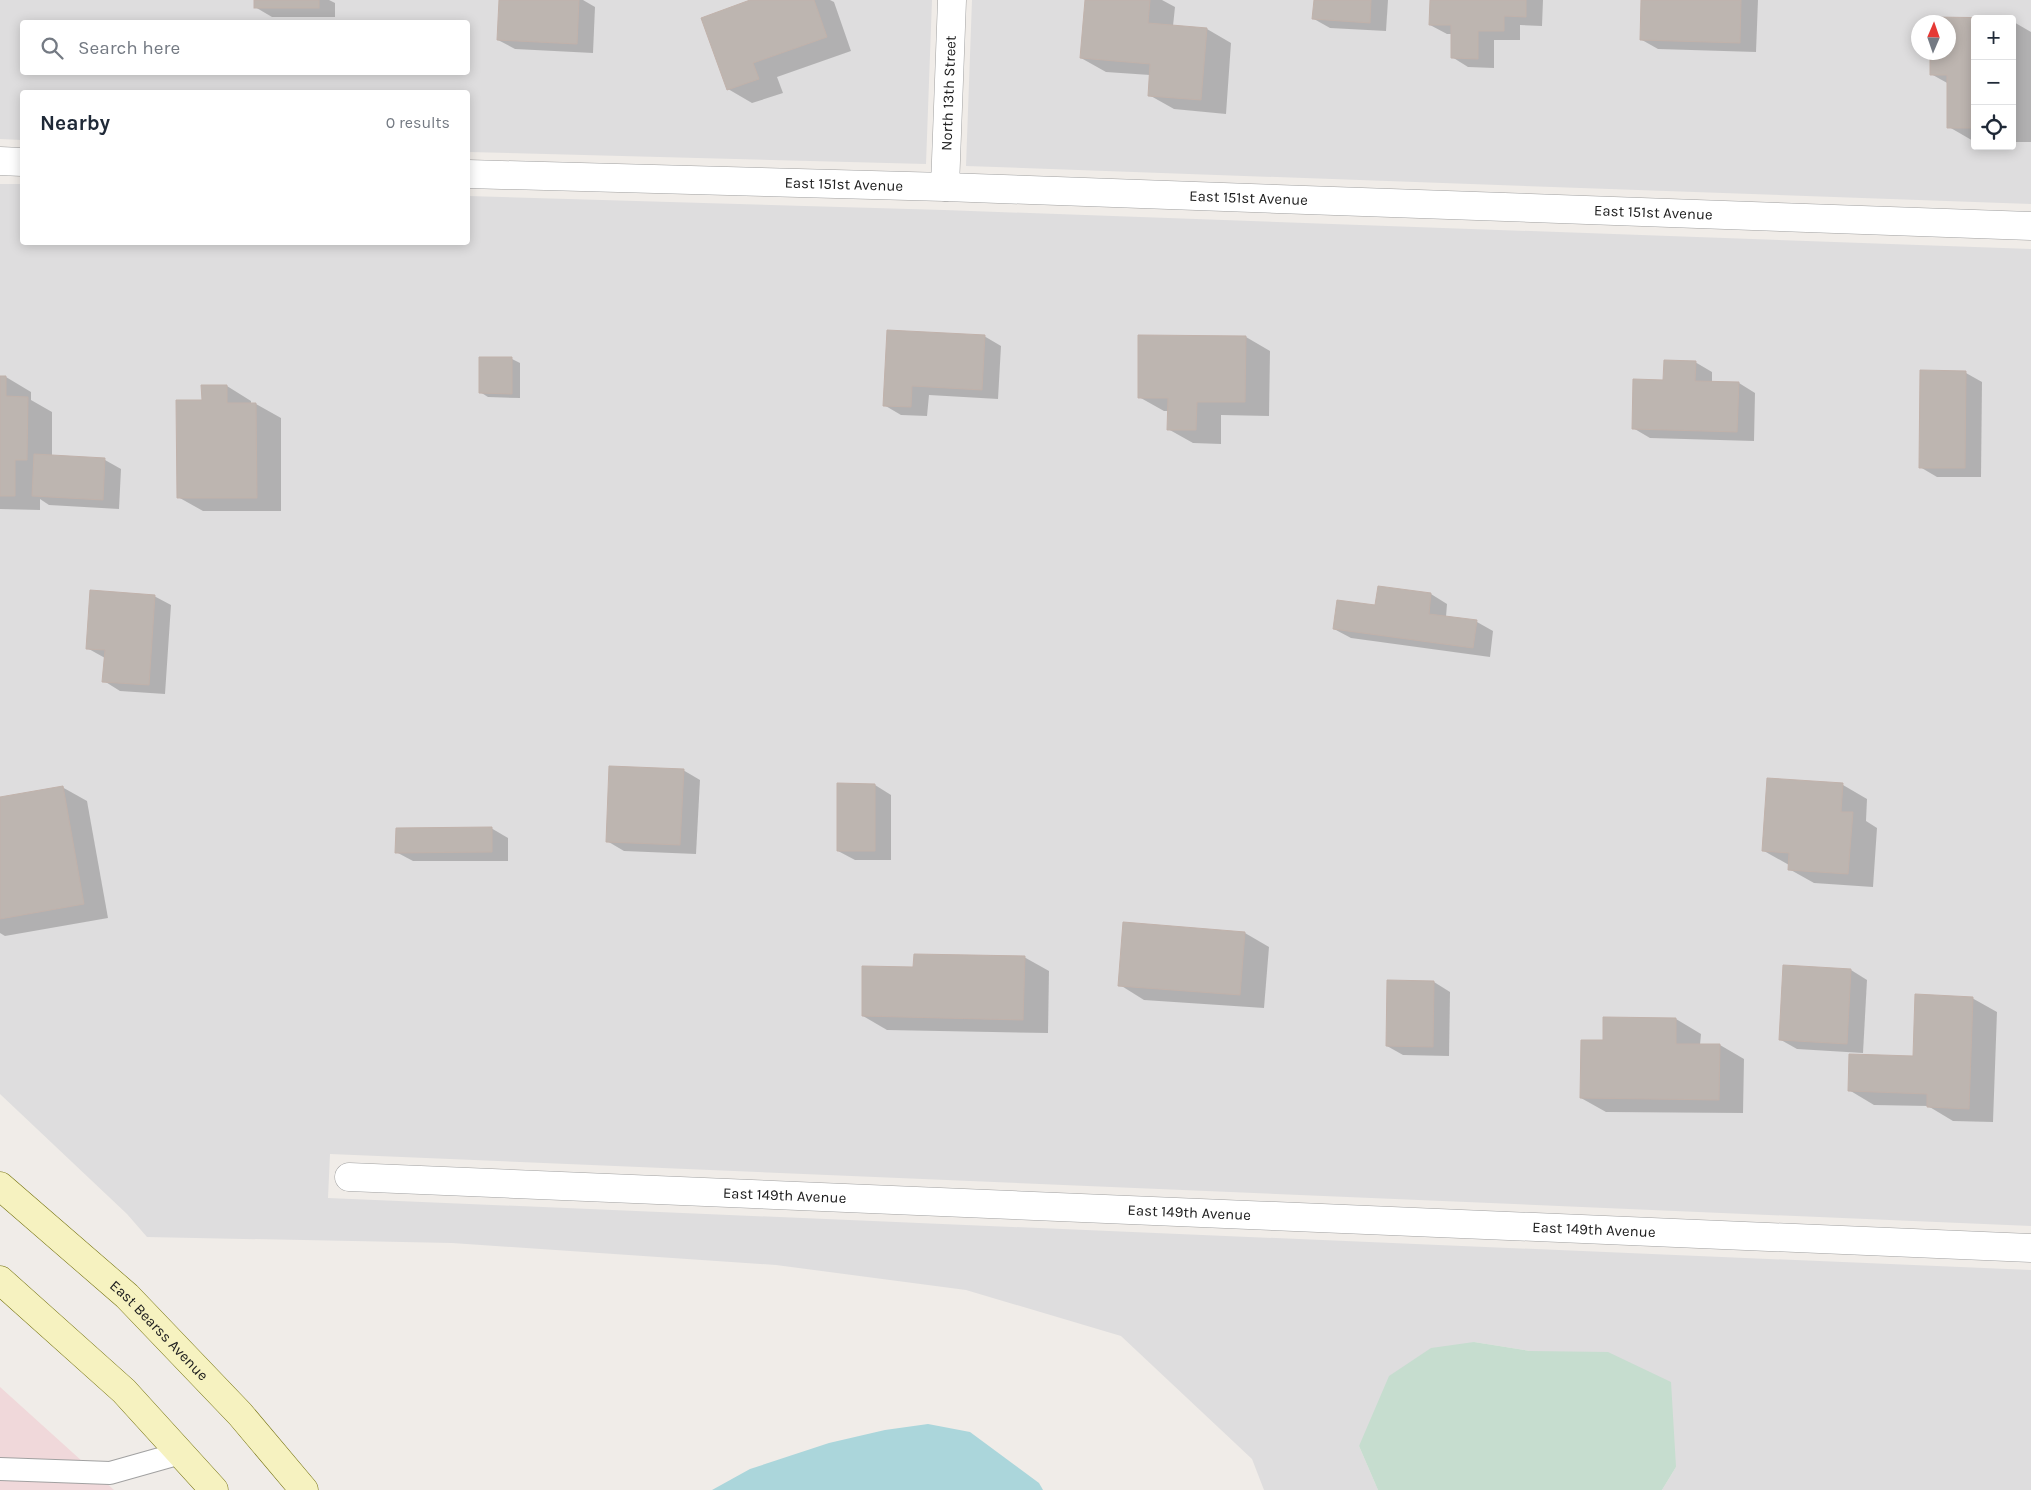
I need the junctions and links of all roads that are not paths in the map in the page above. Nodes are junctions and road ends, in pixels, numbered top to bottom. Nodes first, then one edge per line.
1 (952, 0) edge
2 (0, 161) edge
3 (20, 162) edge
4 (470, 174) edge
5 (945, 187) junction
6 (2031, 226) edge
7 (349, 1177) dead end
8 (0, 1186) edge
9 (2031, 1248) edge
10 (0, 1280) edge
11 (181, 1453) junction
12 (0, 1469) edge
13 (214, 1490) edge
14 (304, 1490) edge

1 - 5 street, North 13th Street
2 - 3 street
4 - 5 street, East 151st Avenue
5 - 6 street, East 151st Avenue
7 - 9 street, East 149th Avenue
8 - 14 main road, East Bearss Avenue
10 - 11 main road
11 - 12 lane
11 - 13 main road

